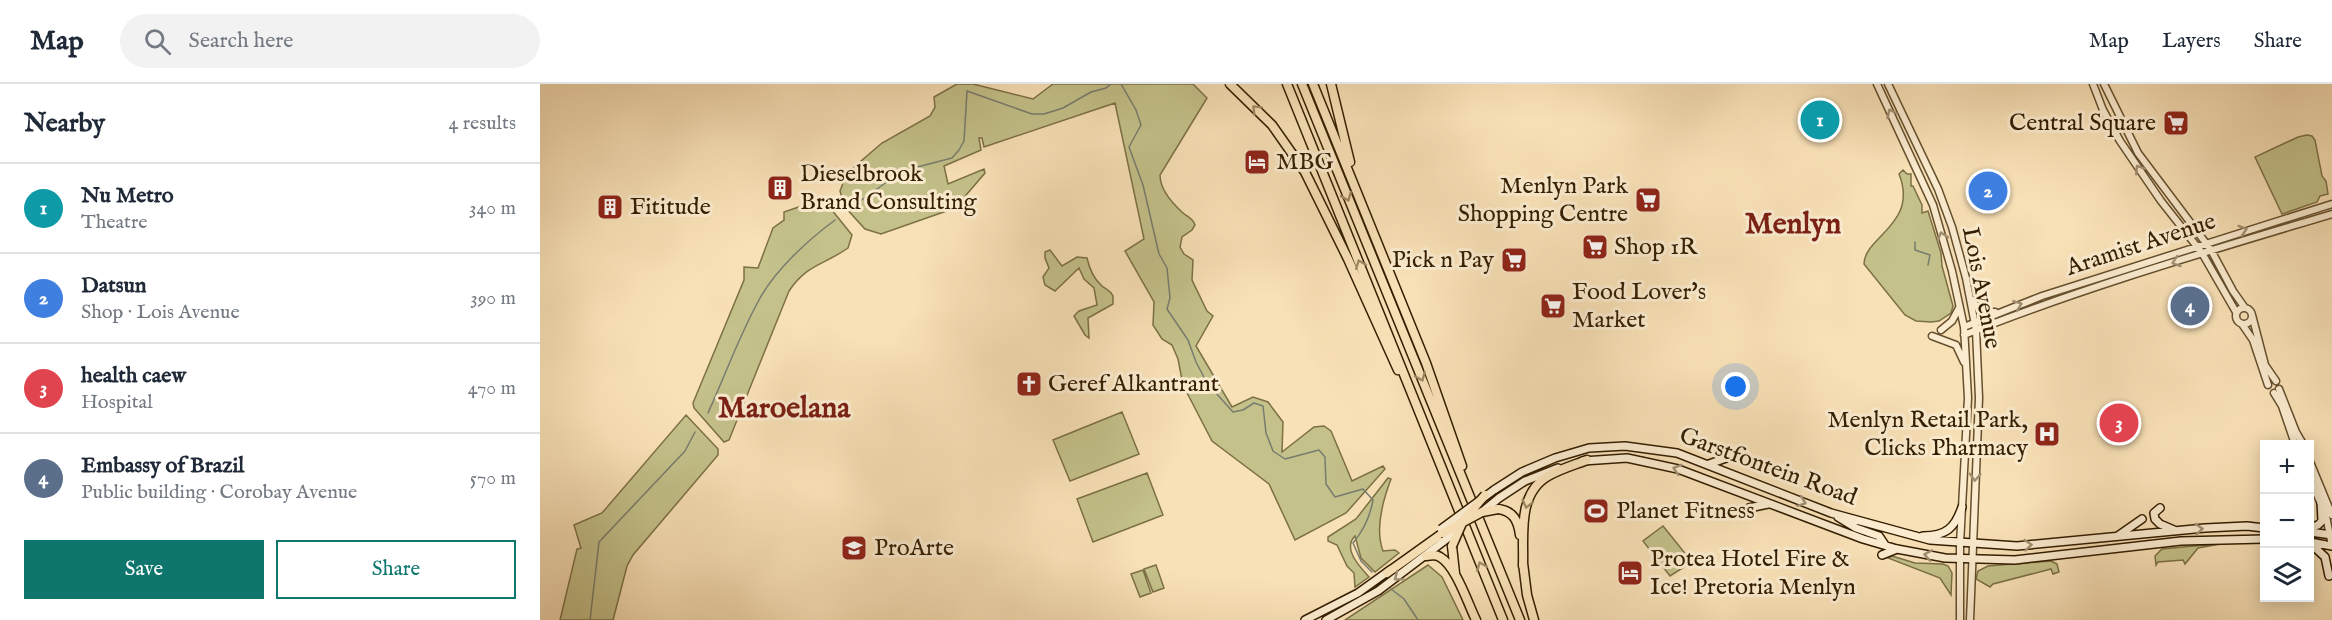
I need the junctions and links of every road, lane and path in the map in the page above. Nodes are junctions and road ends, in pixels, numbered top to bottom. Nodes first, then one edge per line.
1 (1230, 84) edge
2 (1287, 84) edge
3 (1302, 84) edge
4 (1313, 84) edge
5 (1331, 84) edge
6 (1877, 84) edge
7 (1888, 84) edge
8 (2093, 84) edge
9 (2104, 84) edge
10 (1357, 188) junction
11 (2332, 204) edge
12 (2332, 214) edge
13 (2205, 243) junction
14 (2196, 245) junction
15 (2211, 250) junction
16 (2202, 253) junction
17 (1969, 294) junction
18 (1959, 306) junction
19 (2246, 308) junction
20 (1998, 312) junction
21 (2236, 312) junction
22 (2252, 315) junction
23 (2242, 324) junction
24 (1975, 326) junction
25 (1964, 327) junction
26 (1941, 330) dead end
27 (1964, 335) junction
28 (1932, 336) dead end
29 (1967, 372) junction
30 (2276, 381) junction
31 (2268, 385) junction
32 (2276, 391) junction
33 (1413, 396) junction
34 (2299, 440) edge
35 (1738, 454) dead end
36 (1587, 460) junction
37 (1709, 464) junction
38 (2314, 472) edge
39 (2314, 486) edge
40 (1468, 493) junction
41 (1485, 495) junction
42 (2321, 501) junction
43 (1768, 504) junction
44 (1962, 507) junction
45 (2160, 508) dead end
46 (1482, 512) junction
47 (1831, 513) junction
48 (1737, 514) dead end
49 (2332, 515) edge
50 (2142, 519) dead end
51 (1463, 521) junction
52 (2260, 527) edge
53 (2314, 528) edge
54 (1457, 531) junction
55 (2177, 531) junction
56 (2314, 531) edge
57 (2331, 535) edge
58 (1911, 536) junction
59 (1445, 537) junction
60 (2114, 537) junction
61 (2260, 539) edge
62 (1960, 544) junction
63 (1973, 544) junction
64 (2314, 544) edge
65 (1885, 545) junction
66 (2332, 546) edge
67 (2314, 547) edge
68 (1897, 549) junction
69 (1882, 555) dead end
70 (1426, 556) junction
71 (1960, 559) junction
72 (1972, 560) junction
73 (1523, 566) junction
74 (1386, 573) joint
75 (1456, 576) junction
76 (2330, 577) edge
77 (1305, 620) edge
78 (1326, 620) edge
79 (1476, 620) edge
80 (1503, 620) edge
81 (1520, 620) edge
82 (1534, 620) edge
83 (1960, 620) edge
84 (1970, 620) edge

33 -> 1 highway
33 -> 2 highway
3 -> 40 highway
4 - 10 highway
5 - 10 highway
18 -> 6 street, Lois Avenue
7 - 17 street, Lois Avenue
14 -> 8 street
9 - 13 street
10 - 40 highway
13 -> 11 street, Aramist Avenue
12 - 15 street, Aramist Avenue
13 - 14 street, Aramist Avenue
13 - 15 street
14 - 16 street
20 -> 14 street, Aramist Avenue
15 - 16 street, Aramist Avenue
15 - 19 street
16 - 21 street
16 -> 24 street, Aramist Avenue
17 - 20 street
17 - 24 street, Lois Avenue
18 - 25 street, Lois Avenue
18 - 26 street
19 - 21 street
19 - 22 street
20 - 24 street, Aramist Avenue
21 - 23 street
22 - 23 street
22 - 30 street
23 - 31 street
24 - 25 street, Aramist Avenue
24 - 27 street, Aramist Avenue
24 -> 63 street, Lois Avenue
25 - 27 street, Lois Avenue
27 - 29 street, Lois Avenue
28 - 29 street
29 - 44 street, Lois Avenue
30 - 31 street
30 - 32 street
31 - 32 street
32 - 34 street
80 -> 33 highway
35 - 37 main road
43 -> 36 main road, Garstfontein Road
36 - 46 main road, Garstfontein Road, bridge
36 -> 73 highway
37 - 41 main road, Garstfontein Road, bridge
37 -> 47 main road, Garstfontein Road
38 - 49 street
39 - 42 street
40 - 81 highway
41 - 51 highway, bridge
41 - 59 main road, Garstfontein Road, bridge
42 - 53 main road
42 - 57 street
43 - 48 main road
43 - 65 main road, Garstfontein Road
44 - 58 main road
44 - 62 street, Lois Avenue
45 - 55 main road
46 - 51 highway, bridge
46 - 54 main road, Garstfontein Road, bridge
46 - 73 highway, bridge
47 - 58 main road, Garstfontein Road
47 - 65 main road
50 - 60 main road
51 - 54 highway, bridge
51 - 59 highway, bridge
55 -> 52 main road, Garstfontein Road
54 - 59 highway, bridge
55 - 60 main road, Garstfontein Road
56 - 57 main road
57 - 66 street
58 - 62 main road, Garstfontein Road
59 - 70 main road, Garstfontein Road
59 - 74 highway
59 - 75 highway
63 -> 60 main road, Garstfontein Road
61 - 72 main road, Garstfontein Road
62 - 63 main road, Garstfontein Road
62 - 71 street, Lois Avenue
63 - 72 street, Lois Avenue
64 - 66 main road
65 - 68 main road, Garstfontein Road
67 - 76 main road
68 - 69 main road
71 -> 68 main road, Garstfontein Road
70 - 75 highway
70 -> 78 main road, Garstfontein Road
71 - 72 main road, Garstfontein Road
71 - 83 street, Lois Avenue
72 - 84 street, Lois Avenue
73 - 82 highway
74 - 77 main road
75 - 79 highway

